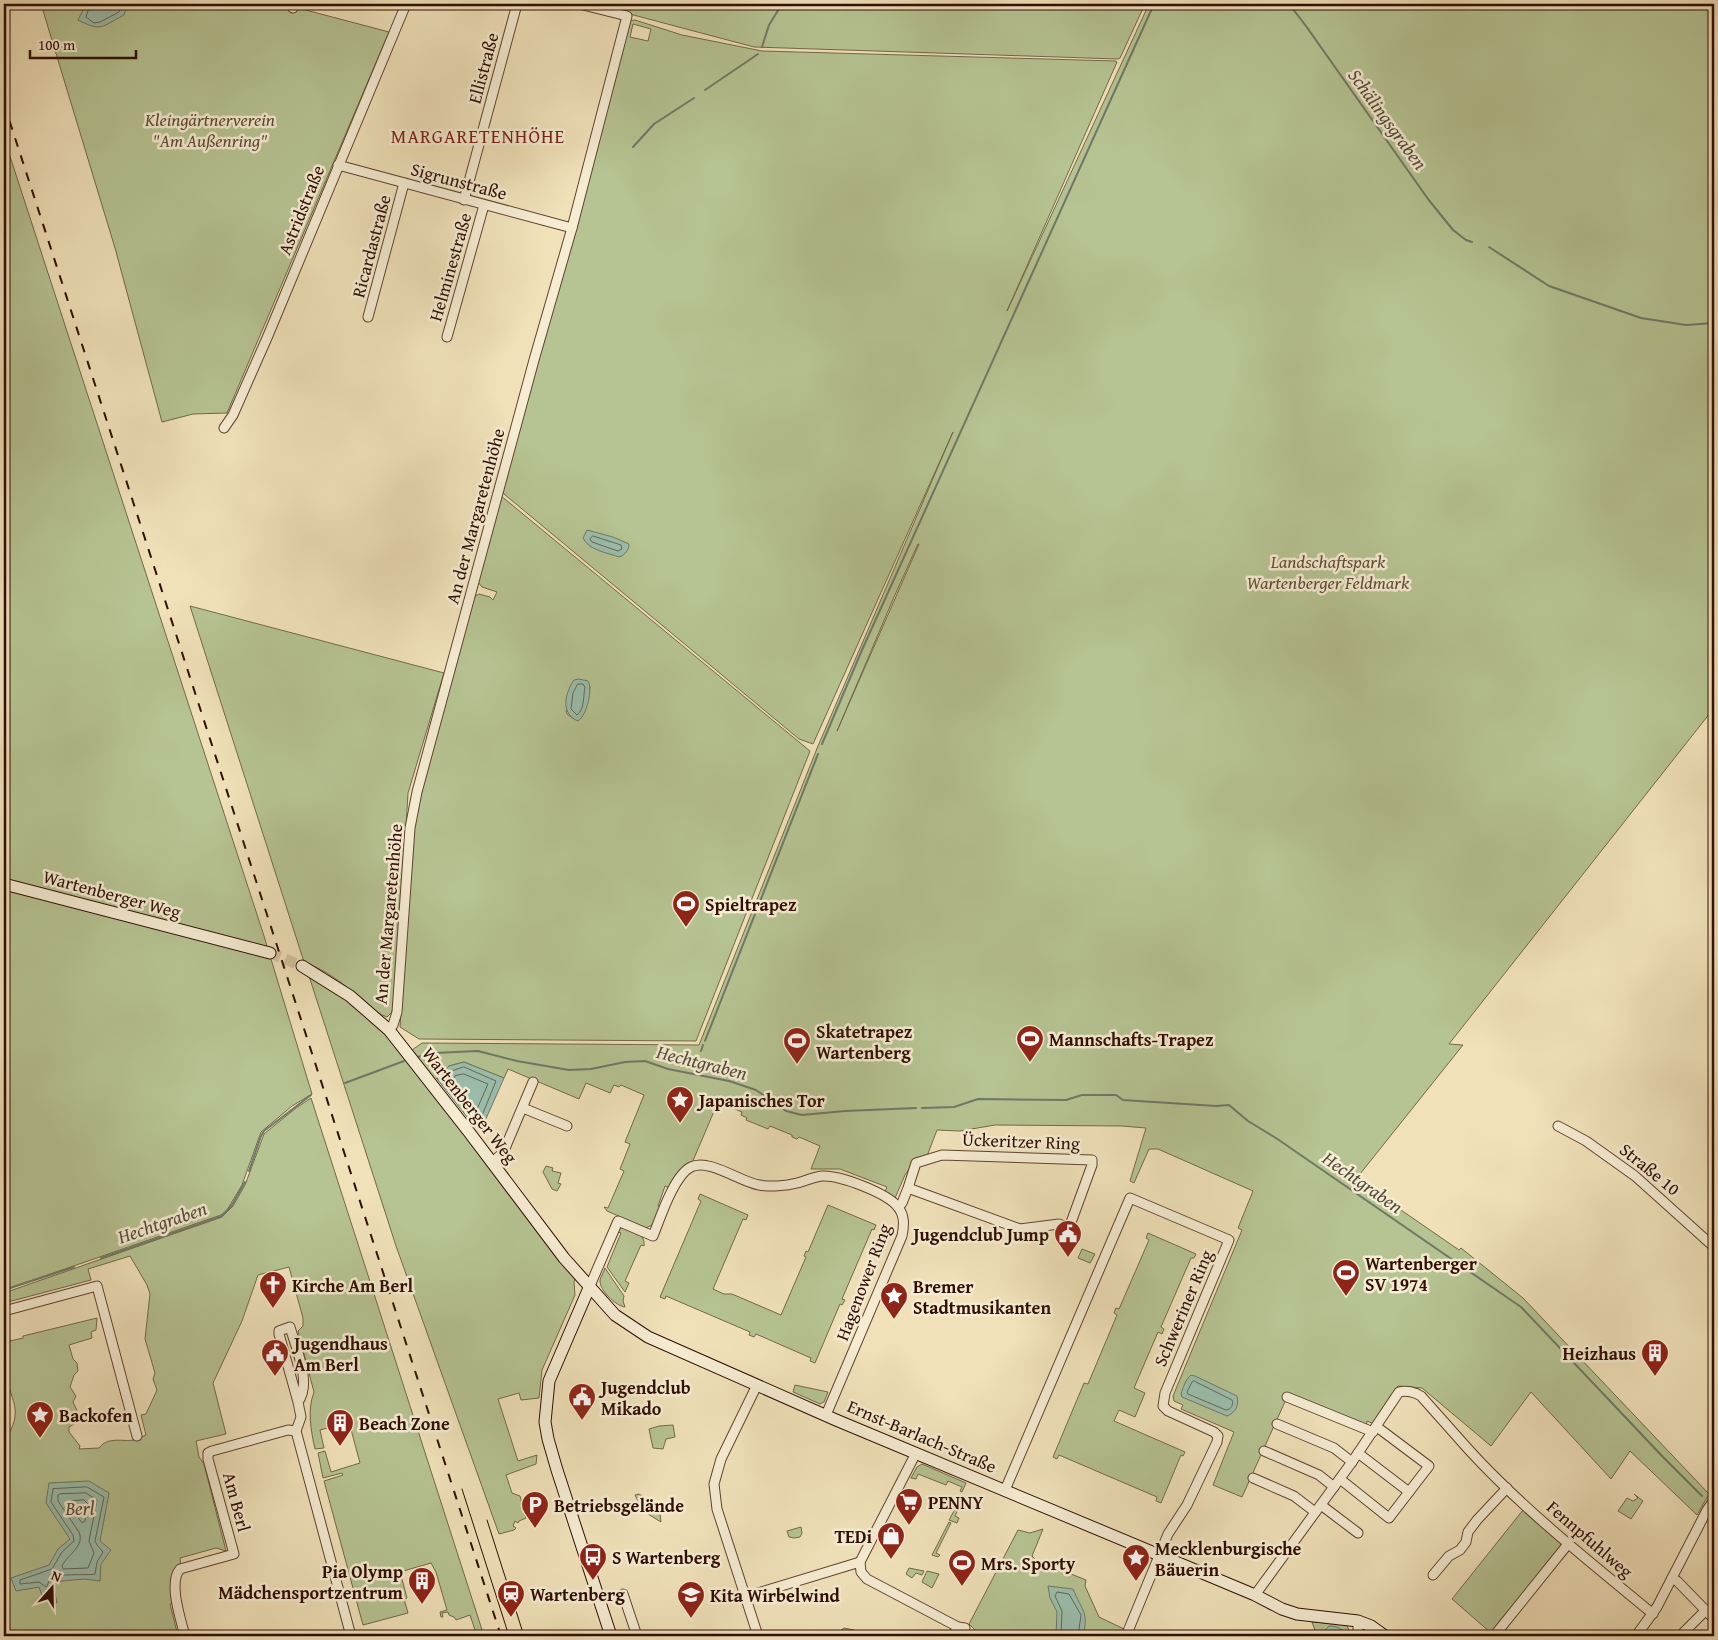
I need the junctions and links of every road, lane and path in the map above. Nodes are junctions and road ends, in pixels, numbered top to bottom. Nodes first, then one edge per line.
1 (406, 4) edge
2 (517, 4) edge
3 (579, 4) edge
4 (338, 165) junction
5 (404, 184) junction
6 (464, 200) junction
7 (484, 205) junction
8 (572, 228) junction
9 (368, 317) dead end
10 (447, 337) dead end
11 (224, 428) dead end
12 (4, 884) edge
13 (270, 954) tunnel mouth
14 (302, 966) tunnel mouth
15 (389, 1030) junction
16 (533, 1082) dead end
17 (523, 1108) junction
18 (567, 1126) dead end
19 (1558, 1126) dead end
20 (492, 1162) junction
21 (908, 1188) junction
22 (898, 1207) junction
23 (1714, 1247) edge
24 (589, 1288) junction
25 (4, 1311) edge
26 (757, 1385) junction
27 (1287, 1397) dead end
28 (298, 1402) junction
29 (826, 1415) junction
30 (1277, 1424) dead end
31 (1375, 1430) junction
32 (296, 1431) junction
33 (137, 1436) dead end
34 (1264, 1451) dead end
35 (916, 1453) junction
36 (1358, 1453) junction
37 (1352, 1462) junction
38 (1253, 1478) dead end
39 (1337, 1483) junction
40 (1507, 1488) junction
41 (1005, 1490) junction
42 (1409, 1492) junction
43 (1714, 1500) edge
44 (1318, 1509) junction
45 (1358, 1534) dead end
46 (1568, 1544) junction
47 (1159, 1555) junction
48 (860, 1562) junction
49 (1433, 1575) dead end
50 (1672, 1578) junction
51 (623, 1594) dead end
52 (1255, 1594) junction
53 (745, 1597) junction
54 (1706, 1610) junction
55 (1653, 1614) junction
56 (1714, 1619) edge
57 (1358, 1621) junction
58 (185, 1636) edge
59 (351, 1636) edge
60 (611, 1636) edge
61 (637, 1636) edge
62 (758, 1636) edge
63 (953, 1636) edge
64 (1126, 1636) edge
65 (1358, 1636) edge
66 (1385, 1636) edge
67 (1494, 1636) edge
68 (1636, 1636) edge
69 (1680, 1636) edge

1 - 4 street, Astridstraße
2 - 6 street, Ellistraße
3 - 8 street, An der Margaretenhöhe
4 - 5 street, Sigrunstraße
4 - 11 street, Astridstraße
5 - 6 street, Sigrunstraße
5 - 9 street, Ricardastraße
6 - 7 street, Sigrunstraße
7 - 8 street, Sigrunstraße
7 - 10 street, Helminestraße
8 - 15 street, An der Margaretenhöhe
12 - 13 main road, Wartenberger Weg
14 - 15 main road, Wartenberger Weg
15 - 20 main road, Wartenberger Weg
16 - 17 street
17 - 18 street
17 - 20 street
19 - 23 street, Straße 10
20 - 24 main road, Wartenberger Weg
21 - 21 street, Ückeritzer Ring
21 - 22 street, Ückeritzer Ring
22 - 24 street, Hagenower Ring
22 - 29 street, Hagenower Ring
24 - 26 main road, Ernst-Barlach-Straße
24 - 60 main road
25 - 33 street
26 - 29 main road, Ernst-Barlach-Straße
26 - 53 street
27 - 31 street
28 - 28 street
28 - 32 street
29 - 35 main road, Ernst-Barlach-Straße
30 - 37 street
31 - 36 street, Fennpfuhlweg
31 - 40 street, Fennpfuhlweg
31 - 42 street
32 - 58 street, Am Berl
32 - 59 street
34 - 39 street
35 - 41 main road, Ernst-Barlach-Straße
35 - 48 street
36 - 37 street, Fennpfuhlweg
36 - 42 street
37 - 39 street, Fennpfuhlweg
38 - 44 street
39 - 42 street
39 - 44 street, Fennpfuhlweg
40 - 46 street, Fennpfuhlweg
40 - 49 street
41 - 47 main road, Ernst-Barlach-Straße
41 - 47 street, Schweriner Ring
43 - 50 street
44 - 45 street
44 - 52 street, Fennpfuhlweg
46 - 55 street, Fennpfuhlweg
46 - 67 street
47 - 52 main road, Ernst-Barlach-Straße
47 - 64 street
48 - 53 street
48 - 63 street
50 - 54 street
50 - 55 street
51 - 61 street
52 - 57 main road, Ernst-Barlach-Straße
53 - 62 street
54 - 56 street
54 - 69 street
55 - 68 street
57 - 65 street
57 - 66 main road

